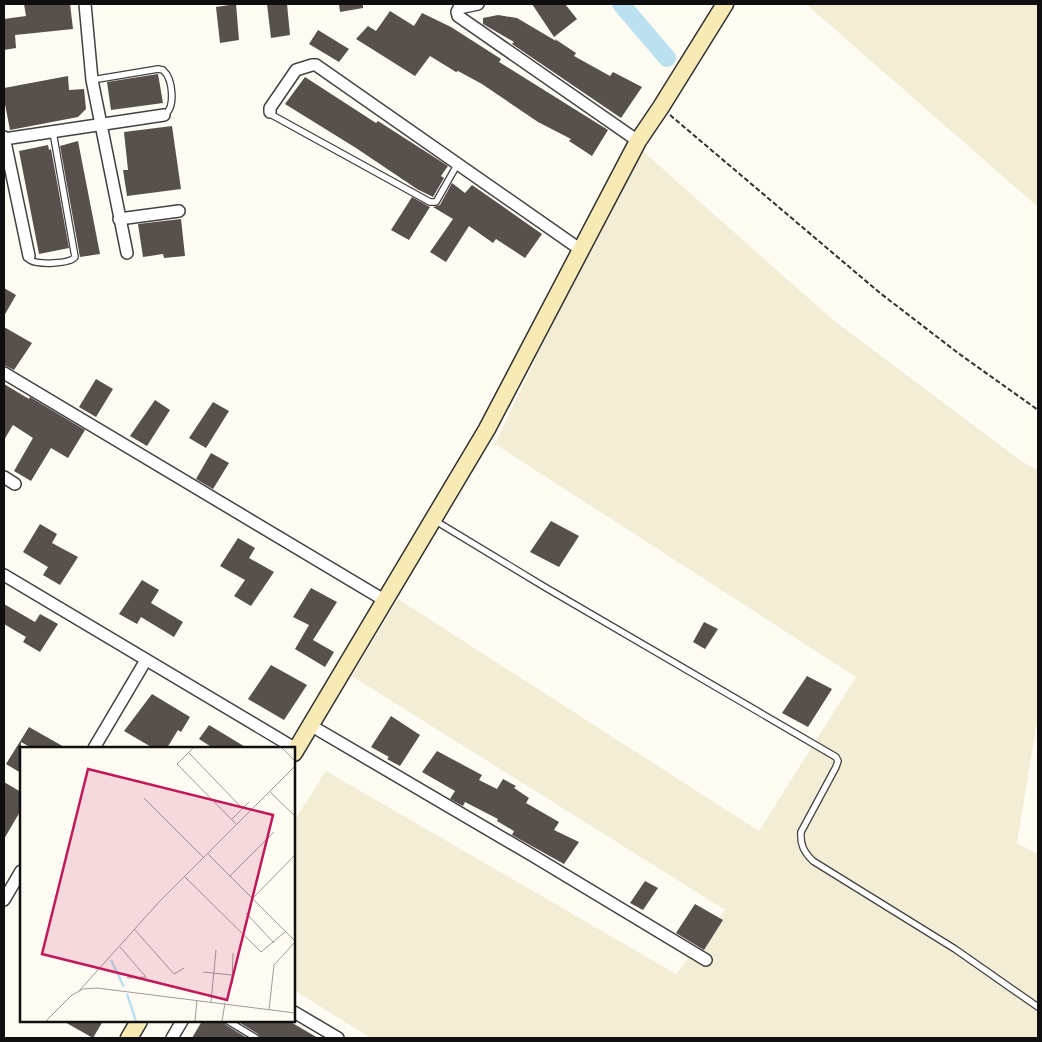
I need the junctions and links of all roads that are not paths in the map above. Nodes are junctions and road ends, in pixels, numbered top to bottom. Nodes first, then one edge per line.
1 (85, 4) edge
2 (478, 4) edge
3 (725, 4) edge
4 (92, 80) junction
5 (270, 112) joint
6 (164, 115) joint
7 (100, 125) junction
8 (53, 132) junction
9 (4, 138) edge
10 (638, 141) junction
11 (457, 165) junction
12 (178, 211) dead end
13 (119, 219) junction
14 (581, 250) junction
15 (127, 253) dead end
16 (29, 256) joint
17 (4, 373) edge
18 (4, 477) edge
19 (15, 484) dead end
20 (432, 519) junction
21 (4, 575) edge
22 (384, 600) junction
23 (146, 660) junction
24 (310, 725) junction
25 (95, 747) edge
26 (288, 747) edge
27 (295, 751) edge
28 (20, 873) edge
29 (4, 900) edge
30 (706, 960) dead end
31 (1038, 1007) edge
32 (295, 1013) edge
33 (138, 1022) edge
34 (181, 1022) edge
35 (230, 1022) edge
36 (129, 1038) edge
37 (172, 1038) edge
38 (256, 1038) edge
39 (338, 1038) edge

1 - 4 street
2 - 10 street
3 - 10 street
4 - 6 lane
4 - 7 street
5 - 11 lane
5 - 11 street
6 - 7 street
7 - 8 street
7 - 13 street
8 - 9 street
8 - 16 lane
9 - 16 street
10 - 14 street
11 - 14 street
12 - 13 street
13 - 15 street
14 - 20 street
17 - 22 street
18 - 19 street
20 - 22 street
20 - 31 lane
21 - 23 street
22 - 24 street
23 - 25 street
23 - 26 street
24 - 27 street
24 - 30 street
28 - 29 street
32 - 39 street
33 - 36 street
34 - 37 street
35 - 38 lane

